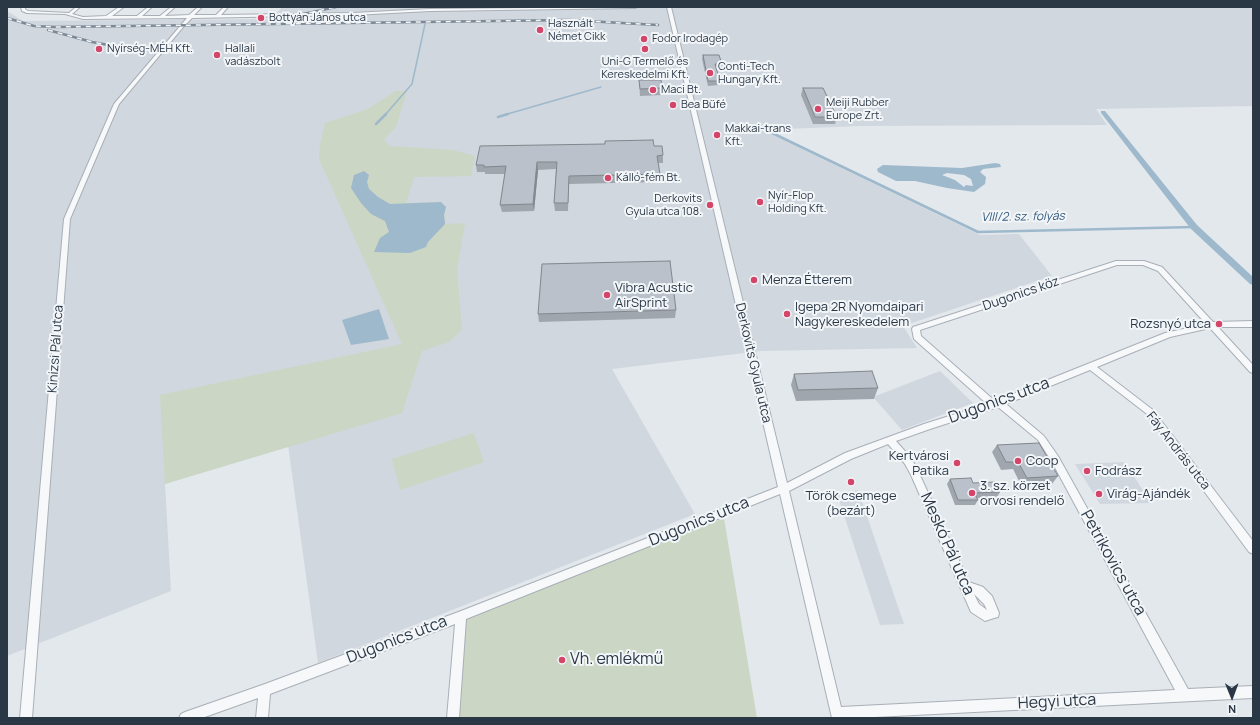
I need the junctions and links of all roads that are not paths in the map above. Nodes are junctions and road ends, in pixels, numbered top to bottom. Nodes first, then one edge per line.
1 (23, 7) edge
2 (78, 7) edge
3 (122, 7) edge
4 (150, 7) edge
5 (173, 7) edge
6 (200, 7) edge
7 (226, 7) edge
8 (609, 7) edge
9 (635, 7) edge
10 (669, 7) edge
11 (257, 10) dead end
12 (70, 14) junction
13 (190, 16) junction
14 (217, 16) junction
15 (253, 16) junction
16 (108, 17) junction
17 (138, 17) junction
18 (161, 17) junction
19 (1253, 324) edge
20 (1211, 325) junction
21 (1091, 366) junction
22 (1253, 370) edge
23 (997, 404) junction
24 (890, 440) junction
25 (783, 489) junction
26 (1253, 549) edge
27 (966, 586) junction
28 (461, 616) junction
29 (265, 690) junction
30 (1253, 692) edge
31 (1186, 696) junction
32 (838, 716) edge
33 (26, 718) edge
34 (185, 718) edge
35 (262, 718) edge
36 (453, 718) edge

1 - 12 street
2 - 12 street
3 - 16 street
4 - 17 street
5 - 18 street
6 - 13 street, Kinizsi Pál utca
7 - 14 street
8 - 9 street
8 - 15 street
10 - 25 street, Derkovits Gyula utca
11 - 15 street
12 - 16 street
13 - 14 street
13 - 18 street
13 - 33 street, Kinizsi Pál utca
14 - 15 street
16 - 17 street
17 - 18 street
19 - 20 street, Dugonics utca
20 - 21 street, Dugonics utca
20 - 22 street
20 - 23 street, Dugonics köz
21 - 23 street, Dugonics utca
21 - 26 street, Fáy András utca
23 - 24 street, Dugonics utca
23 - 31 street, Petrikovics utca
24 - 25 street, Dugonics utca
24 - 27 street, Meskó Pál utca
25 - 28 street, Dugonics utca
25 - 32 street, Derkovits Gyula utca
27 - 27 street, Meskó Pál utca
28 - 29 street, Dugonics utca
28 - 36 street
29 - 34 street, Dugonics utca
29 - 35 street
30 - 31 street, Hegyi utca
31 - 32 street, Hegyi utca

